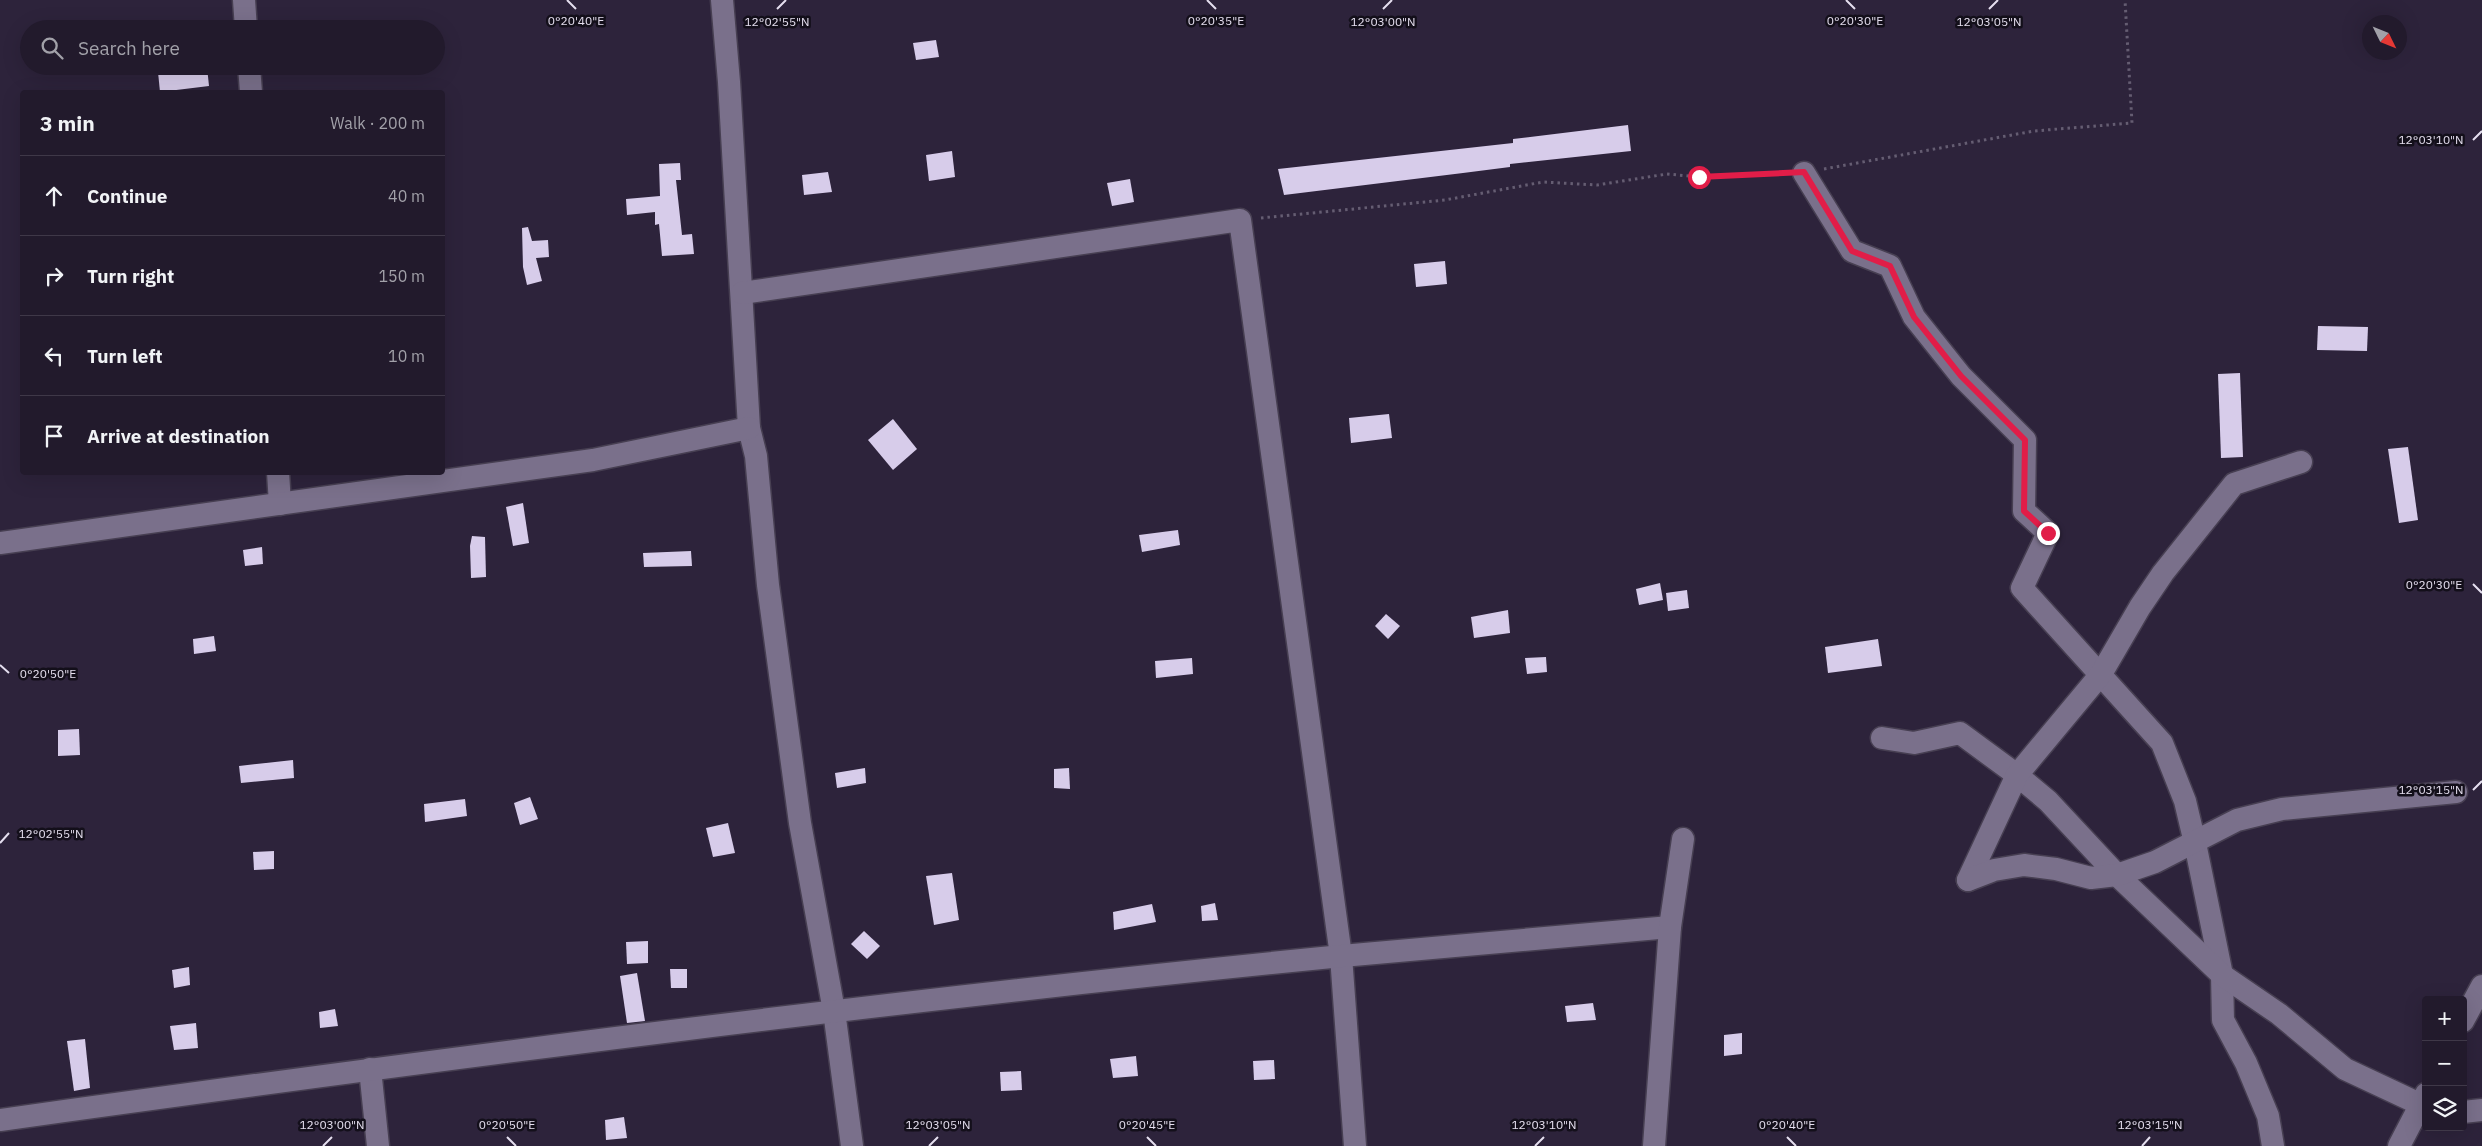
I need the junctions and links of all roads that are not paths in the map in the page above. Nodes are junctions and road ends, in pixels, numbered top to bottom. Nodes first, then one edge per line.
1 (244, 0) edge
2 (722, 0) edge
3 (245, 20) edge
4 (250, 75) edge
5 (251, 90) edge
6 (1804, 172) road end
7 (742, 292) junction
8 (749, 428) junction
9 (2301, 462) dead end
10 (278, 475) edge
11 (280, 504) junction
12 (0, 543) edge
13 (2101, 674) junction
14 (1882, 738) dead end
15 (2018, 775) junction
16 (2456, 792) dead end
17 (1683, 838) dead end
18 (2195, 843) junction
19 (2116, 875) junction
20 (1670, 927) junction
21 (1341, 956) junction
22 (2222, 975) junction
23 (2482, 986) edge
24 (834, 1012) junction
25 (2467, 1014) edge
26 (370, 1068) junction
27 (2422, 1101) edge
28 (2422, 1106) edge
29 (2482, 1110) edge
30 (2467, 1112) edge
31 (0, 1120) edge
32 (378, 1146) edge
33 (852, 1146) edge
34 (1354, 1146) edge
35 (1654, 1146) edge
36 (2272, 1146) edge
37 (2399, 1146) edge

1 - 3 street
2 - 7 street
4 - 5 street
6 - 13 street
7 - 8 street
7 - 21 street
8 - 11 street
8 - 24 street
9 - 13 street
10 - 11 street
11 - 12 street
13 - 15 street
13 - 18 street
14 - 15 street
15 - 19 street
15 - 19 street
16 - 18 street
17 - 20 street
18 - 19 street
18 - 22 street
19 - 22 street
20 - 21 street
20 - 35 street
21 - 24 street
21 - 34 street
22 - 27 street
22 - 36 street
23 - 25 street
24 - 26 street
24 - 33 street
26 - 31 street
26 - 32 street
28 - 37 street
29 - 30 street

